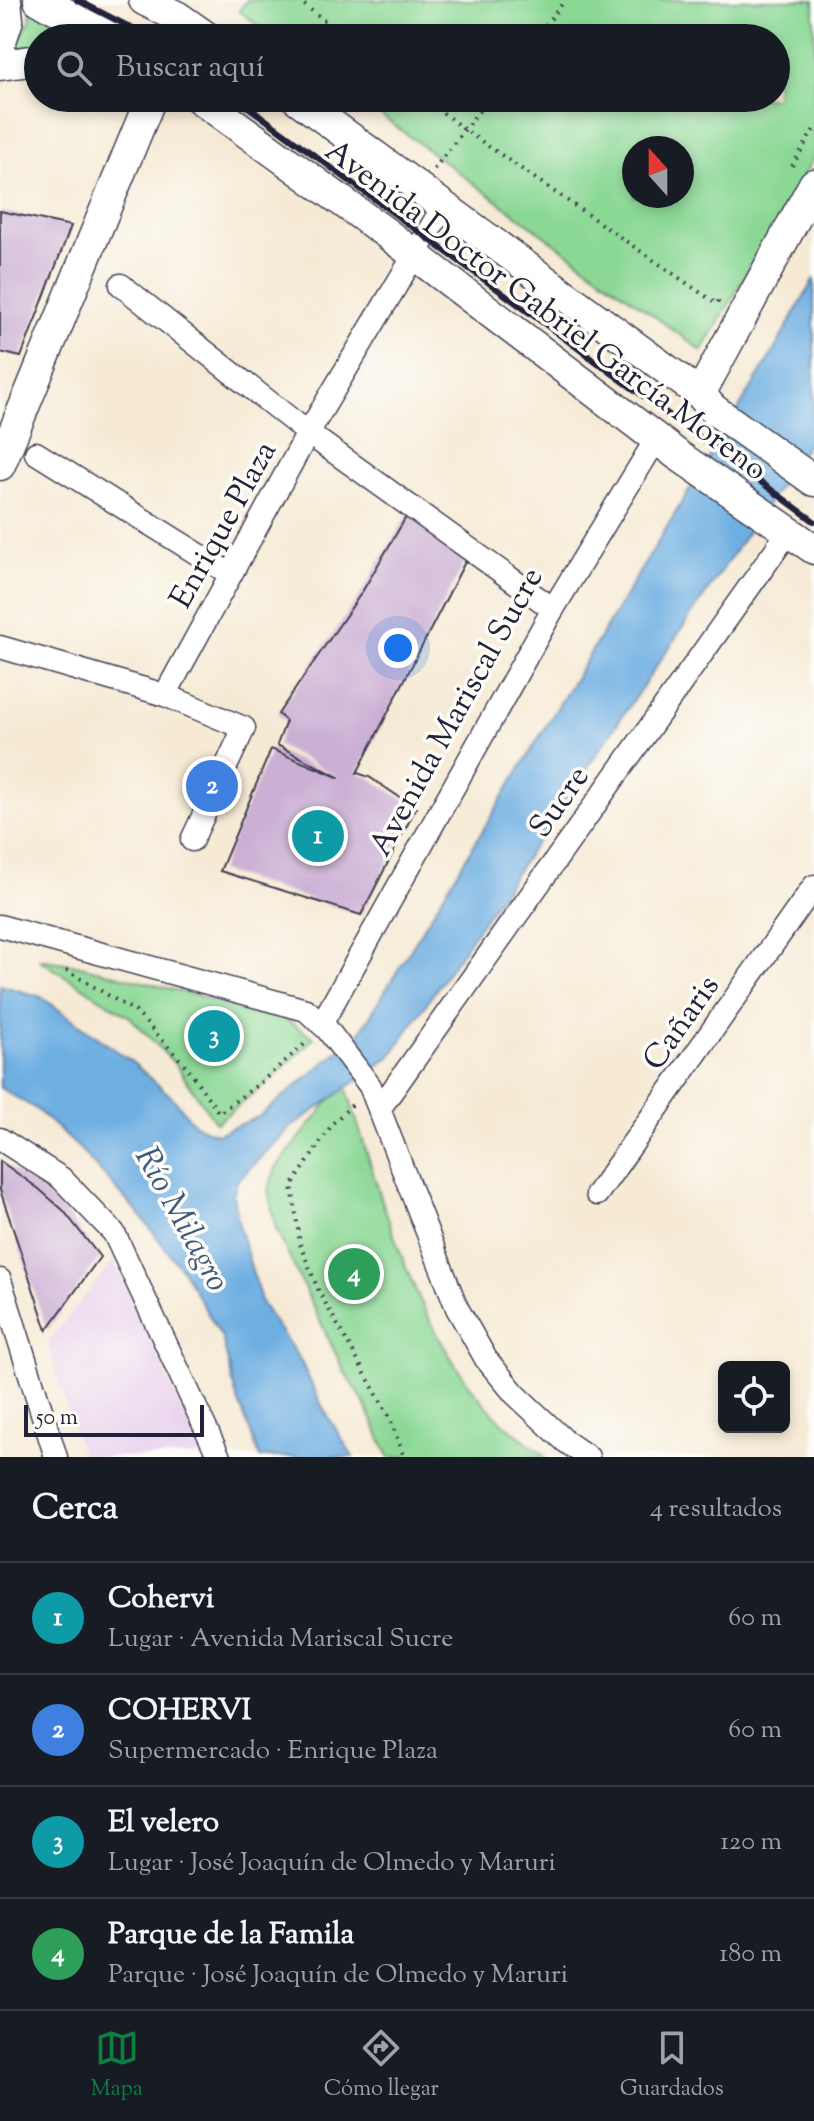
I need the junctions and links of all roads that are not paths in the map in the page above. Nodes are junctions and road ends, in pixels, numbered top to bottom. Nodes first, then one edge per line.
1 (6, 0) edge
2 (39, 0) edge
3 (144, 0) edge
4 (176, 18) edge
5 (86, 24) edge
6 (0, 44) edge
7 (24, 62) edge
8 (0, 65) edge
9 (145, 112) edge
10 (218, 112) edge
11 (315, 112) edge
12 (803, 176) edge
13 (443, 207) junction
14 (414, 253) junction
15 (121, 285) dead end
16 (706, 402) junction
17 (308, 433) junction
18 (668, 447) junction
19 (36, 453) dead end
20 (1, 460) edge
21 (809, 478) edge
22 (789, 531) junction
23 (814, 549) edge
24 (230, 574) junction
25 (553, 609) junction
26 (0, 647) edge
27 (165, 695) junction
28 (192, 840) dead end
29 (814, 886) edge
30 (0, 926) edge
31 (321, 1030) junction
32 (380, 1108) junction
33 (0, 1139) edge
34 (597, 1194) dead end
35 (0, 1280) edge
36 (56, 1457) edge
37 (219, 1457) edge
38 (588, 1457) edge

1 - 6 main road
2 - 5 main road
3 - 4 main road
7 - 8 main road
9 - 20 main road
10 - 14 main road, Avenida Doctor Gabriel García Moreno
11 - 13 main road, Avenida Doctor Gabriel García Moreno
12 - 16 main road
13 - 14 street, Enrique Plaza
13 - 16 main road, Avenida Doctor Gabriel García Moreno
14 - 17 street, Enrique Plaza
14 - 18 main road, Avenida Doctor Gabriel García Moreno
15 - 17 street
16 - 21 main road, Avenida Doctor Gabriel García Moreno
17 - 24 street, Enrique Plaza
17 - 25 street
18 - 22 main road, Avenida Doctor Gabriel García Moreno
18 - 25 street, Avenida Mariscal Sucre
19 - 24 street
22 - 23 main road, Avenida Doctor Gabriel García Moreno
22 - 32 street, Sucre
24 - 27 street, Enrique Plaza
25 - 31 street, Avenida Mariscal Sucre
26 - 27 street
27 - 28 street
29 - 34 street, Cañaris
30 - 31 street
31 - 32 street
32 - 38 street
33 - 37 street
35 - 36 street

